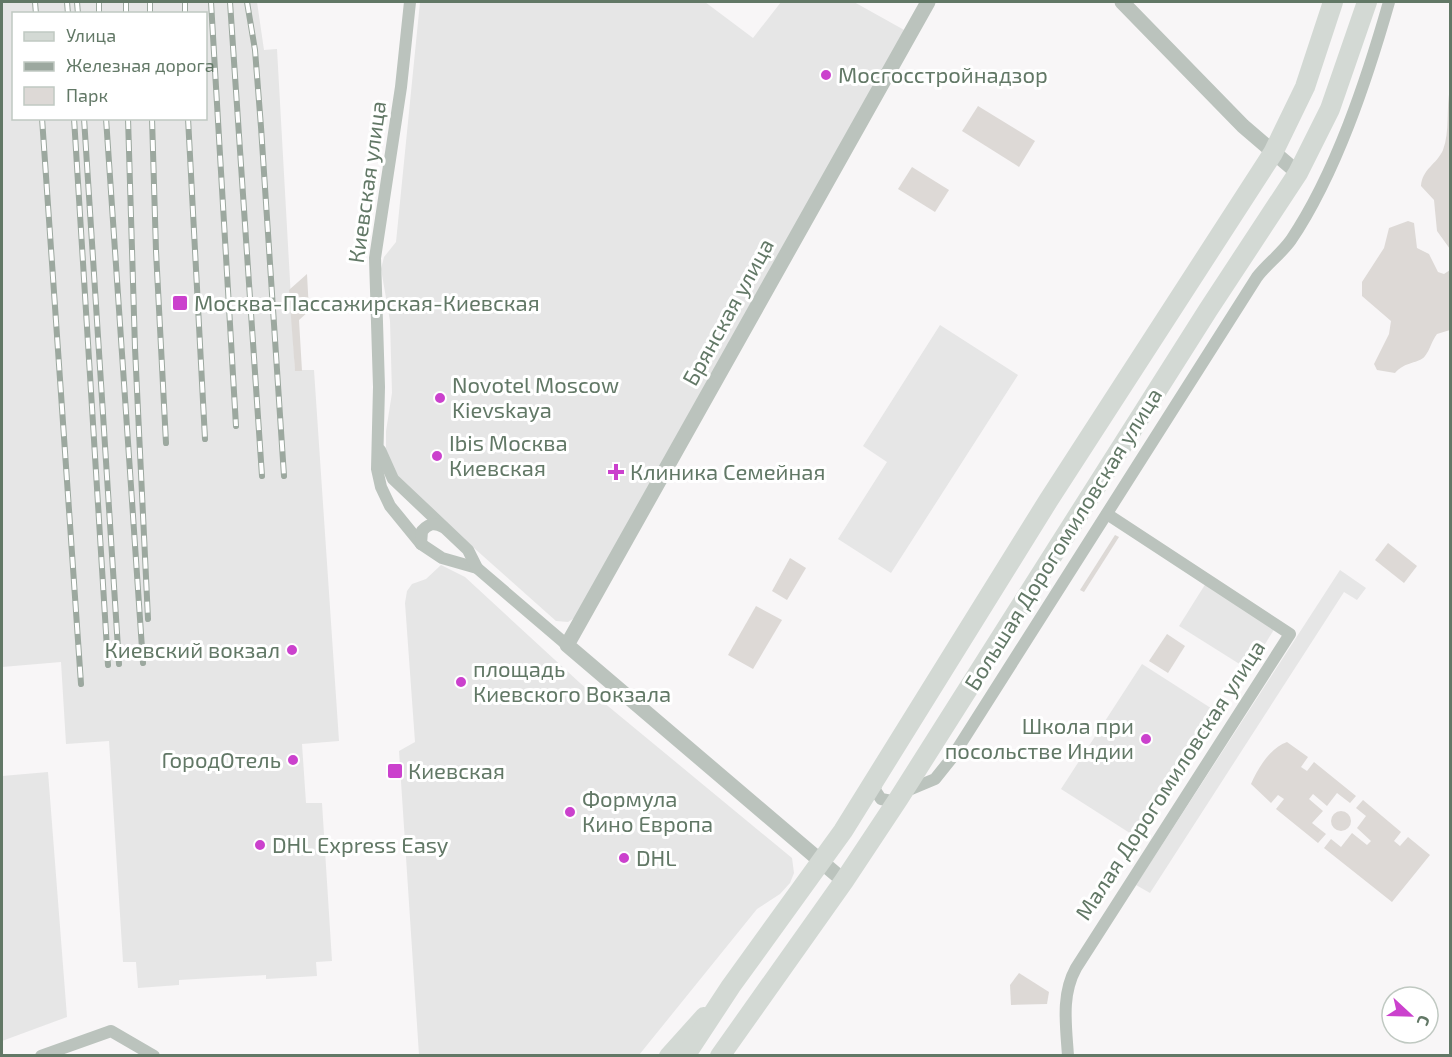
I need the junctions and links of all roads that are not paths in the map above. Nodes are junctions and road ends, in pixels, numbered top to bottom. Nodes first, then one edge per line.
1 (410, 2) edge
2 (928, 2) edge
3 (1122, 2) edge
4 (1333, 2) edge
5 (1367, 2) edge
6 (1389, 2) edge
7 (1273, 153) junction
8 (1298, 173) junction
9 (378, 441) junction
10 (1107, 514) junction
11 (444, 528) junction
12 (421, 544) junction
13 (477, 568) junction
14 (567, 645) junction
15 (877, 778) junction
16 (901, 795) junction
17 (822, 862) junction
18 (844, 881) junction
19 (731, 986) junction
20 (723, 1054) edge
21 (41, 1056) edge
22 (154, 1056) edge
23 (668, 1056) edge
24 (685, 1056) edge
25 (1068, 1056) edge

1 - 9 street, Киевская улица
2 - 14 street, Брянская улица
3 - 7 street
4 - 7 main road, Большая Дорогомиловская улица
5 - 8 main road, Большая Дорогомиловская улица
6 - 10 street
7 - 8 street
7 - 15 main road, Большая Дорогомиловская улица
8 - 16 main road, Большая Дорогомиловская улица
9 - 11 street
9 - 12 street, Киевская улица
10 - 16 street
10 - 25 street, Малая Дорогомиловская улица
11 - 12 street
11 - 13 street
12 - 13 street, Киевская улица
13 - 14 street
14 - 17 street
15 - 16 street
15 - 17 main road, Большая Дорогомиловская улица
16 - 18 main road, Большая Дорогомиловская улица
17 - 18 street
17 - 19 main road, Большая Дорогомиловская улица
18 - 20 main road, Большая Дорогомиловская улица
19 - 23 main road
19 - 24 main road, Большая Дорогомиловская улица
21 - 22 street

